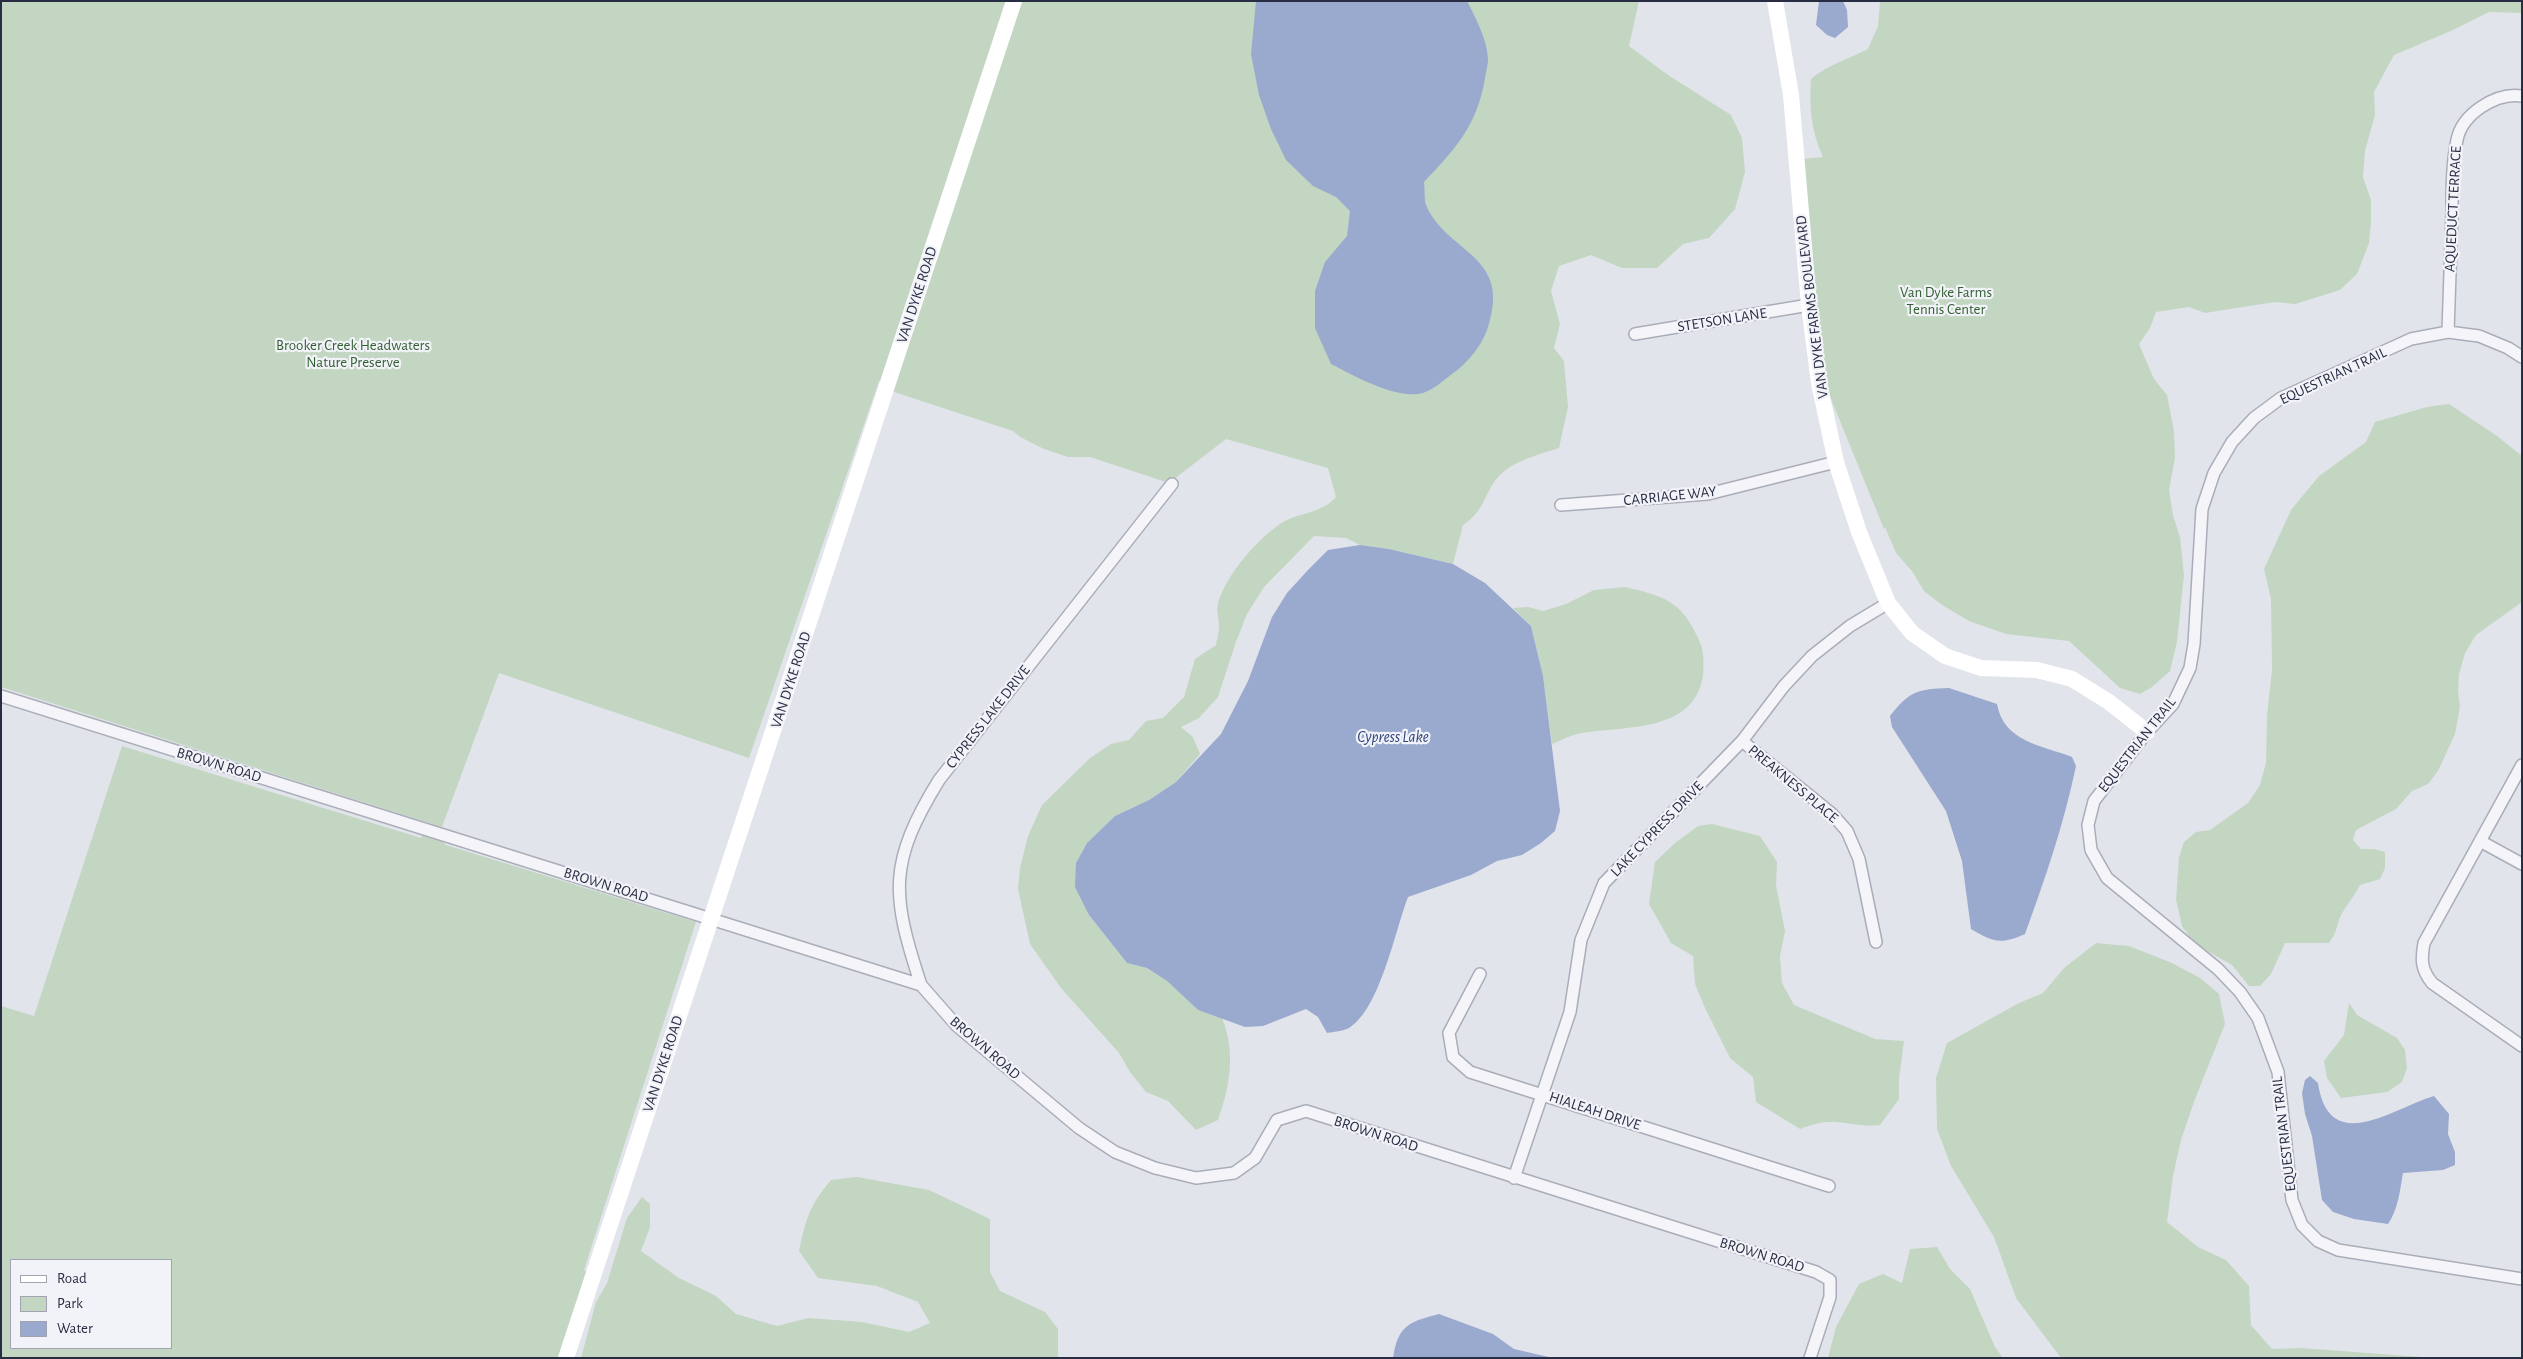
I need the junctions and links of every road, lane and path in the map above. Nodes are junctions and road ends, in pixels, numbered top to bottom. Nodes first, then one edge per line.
1 (1014, 1) edge
2 (1775, 1) edge
3 (2522, 96) edge
4 (1809, 305) junction
5 (2448, 332) junction
6 (1635, 334) dead end
7 (2522, 358) edge
8 (1836, 462) junction
9 (1172, 484) dead end
10 (1561, 506) dead end
11 (1888, 603) junction
12 (1, 696) edge
13 (2147, 732) junction
14 (1742, 741) junction
15 (2522, 766) edge
16 (2480, 841) junction
17 (2522, 864) edge
18 (712, 918) junction
19 (1876, 942) dead end
20 (1480, 974) dead end
21 (921, 985) junction
22 (2522, 1046) edge
23 (1540, 1094) junction
24 (1514, 1178) junction
25 (1828, 1186) dead end
26 (2522, 1279) edge
27 (566, 1358) edge
28 (1810, 1358) edge

1 - 18 main road, VAN DYKE ROAD
2 - 4 main road, VAN DYKE FARMS BOULEVARD
3 - 5 street, AQUEDUCT TERRACE
4 - 6 street, STETSON LANE
4 - 8 main road, VAN DYKE FARMS BOULEVARD
5 - 7 street, EQUESTRIAN TRAIL
5 - 13 street, EQUESTRIAN TRAIL
8 - 10 street, CARRIAGE WAY
8 - 11 main road, VAN DYKE FARMS BOULEVARD
9 - 21 street, CYPRESS LAKE DRIVE
11 - 13 main road, VAN DYKE FARMS BOULEVARD
11 - 14 street, LAKE CYPRESS DRIVE
12 - 18 street, BROWN ROAD
13 - 26 street, EQUESTRIAN TRAIL
14 - 19 street, PREAKNESS PLACE
14 - 23 street, LAKE CYPRESS DRIVE
15 - 16 street
16 - 17 street
16 - 22 street
18 - 21 street, BROWN ROAD
18 - 27 main road, VAN DYKE ROAD
20 - 23 street, HIALEAH DRIVE
21 - 24 street, BROWN ROAD
23 - 24 street, LAKE CYPRESS DRIVE
23 - 25 street, HIALEAH DRIVE
24 - 28 street, BROWN ROAD

